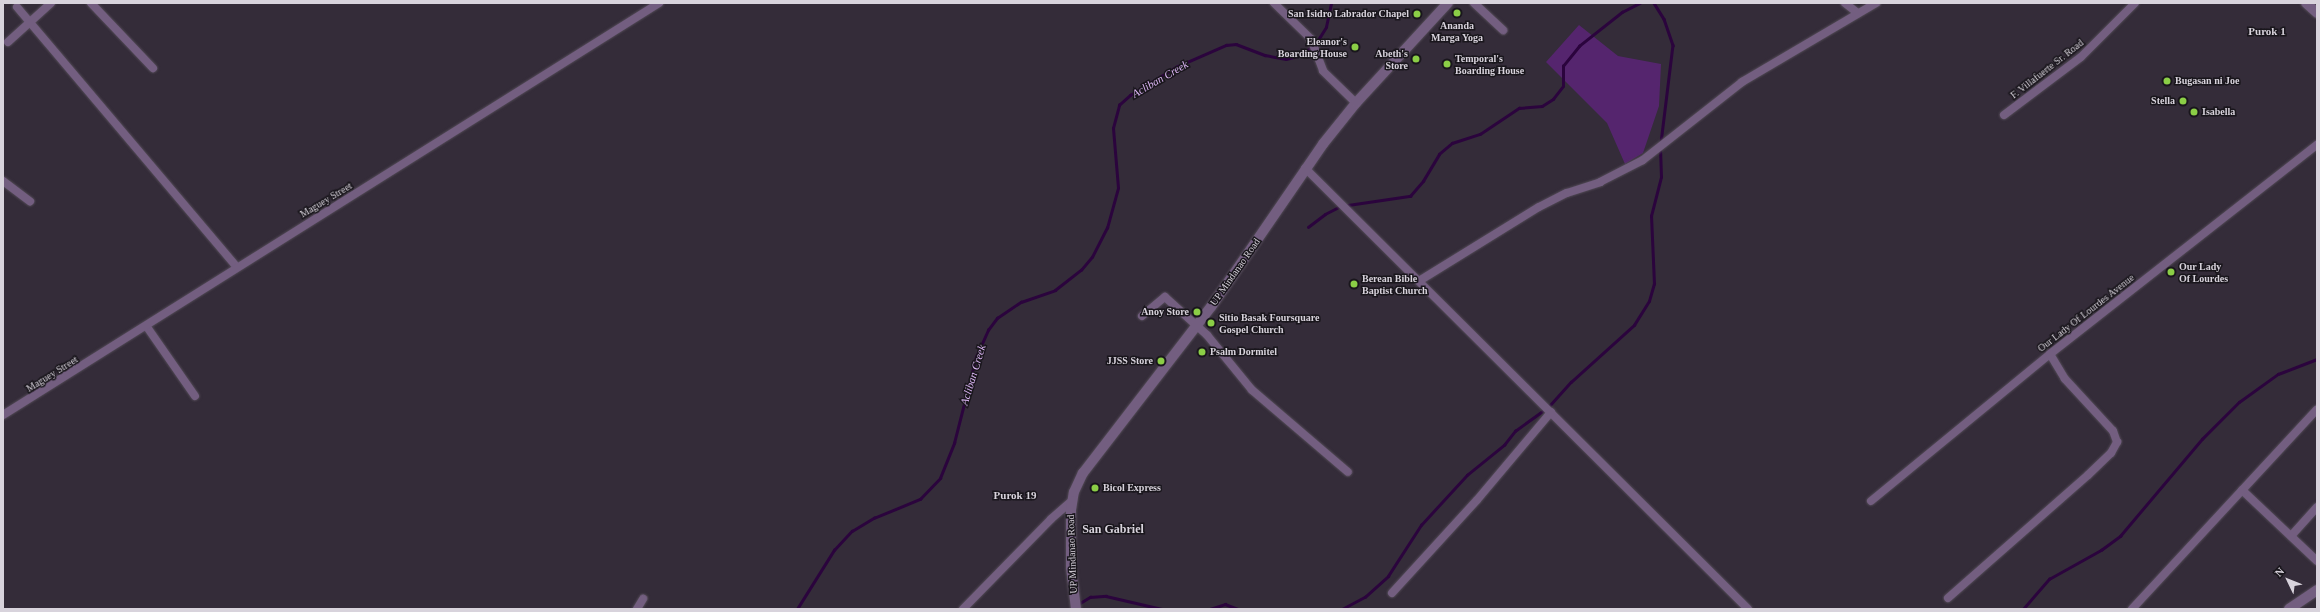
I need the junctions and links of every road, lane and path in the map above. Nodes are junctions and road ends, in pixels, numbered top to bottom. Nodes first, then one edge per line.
1 (51, 3) edge
2 (91, 3) edge
3 (659, 3) edge
4 (1274, 3) edge
5 (1448, 3) edge
6 (1474, 3) edge
7 (1845, 3) edge
8 (1876, 3) edge
9 (2135, 3) edge
10 (2306, 3) edge
11 (18, 7) dead end
12 (2317, 13) edge
13 (1858, 14) junction
14 (30, 22) junction
15 (1503, 30) dead end
16 (8, 42) dead end
17 (153, 68) dead end
18 (1356, 104) junction
19 (2004, 115) dead end
20 (2317, 145) edge
21 (1305, 168) junction
22 (3, 181) edge
23 (30, 201) dead end
24 (237, 267) junction
25 (1419, 281) junction
26 (1142, 316) dead end
27 (1197, 325) junction
28 (147, 327) junction
29 (2050, 354) junction
30 (195, 396) dead end
31 (2317, 409) edge
32 (1551, 412) junction
33 (3, 415) edge
34 (1348, 472) dead end
35 (2242, 490) junction
36 (1072, 501) junction
37 (1871, 501) dead end
38 (2317, 507) edge
39 (2291, 536) junction
40 (2317, 561) edge
41 (2317, 590) edge
42 (1392, 593) dead end
43 (1948, 598) dead end
44 (643, 599) dead end
45 (637, 609) edge
46 (963, 609) edge
47 (1076, 609) edge
48 (1748, 609) edge
49 (2132, 609) edge
50 (2289, 609) edge

1 - 14 street
2 - 17 street
3 - 24 street, Maguey Street
4 - 18 street
5 - 18 street, UP Mindanao Road
6 - 15 street
7 - 13 street
8 - 13 street
9 - 19 street, F. Villafuerte Sr. Road
10 - 12 street
11 - 14 street
13 - 25 street
14 - 16 street
14 - 24 street
18 - 21 street, UP Mindanao Road
20 - 29 street, Our Lady Of Lourdes Avenue
21 - 25 street
21 - 27 street, UP Mindanao Road
22 - 23 street
24 - 28 street, Maguey Street
25 - 32 street
26 - 27 street
27 - 34 street
27 - 36 street, UP Mindanao Road
28 - 30 street
28 - 33 street, Maguey Street
29 - 37 street, Our Lady Of Lourdes Avenue
29 - 43 street
31 - 35 street
32 - 42 street
32 - 48 street
35 - 39 street
35 - 49 street
36 - 46 street
36 - 47 street, UP Mindanao Road
38 - 39 street
39 - 40 street
41 - 50 street
44 - 45 street

